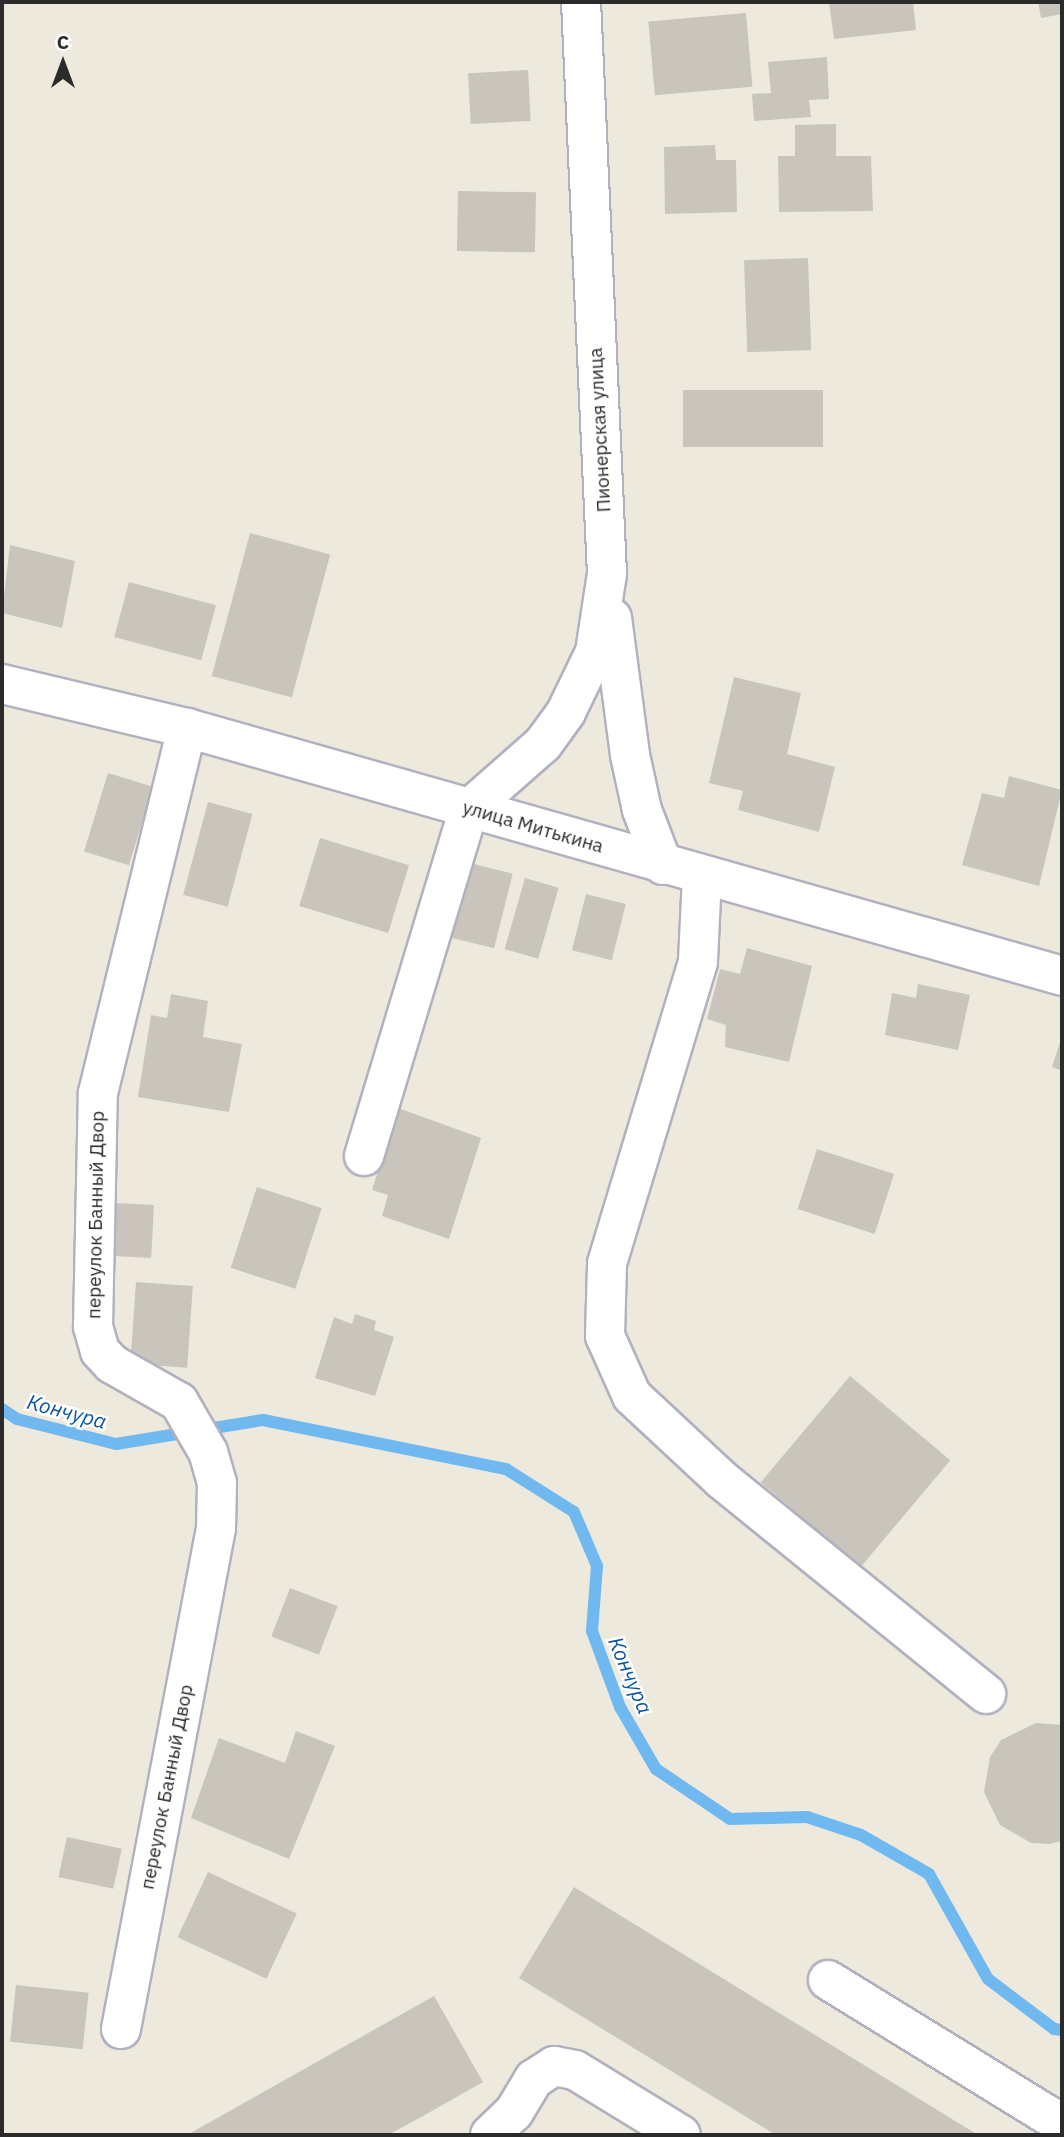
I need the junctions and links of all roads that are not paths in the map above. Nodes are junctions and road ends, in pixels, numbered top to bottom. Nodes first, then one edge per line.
1 (581, 2) edge
2 (607, 574) junction
3 (2, 684) edge
4 (187, 728) junction
5 (469, 809) junction
6 (663, 865) junction
7 (702, 876) junction
8 (1062, 976) edge
9 (364, 1156) dead end
10 (986, 1694) dead end
11 (828, 1980) dead end
12 (121, 2029) dead end
13 (1062, 2124) edge
14 (490, 2135) edge
15 (681, 2135) edge

1 - 2 street, Пионерская улица
2 - 5 street, Пионерская улица
2 - 6 street
3 - 4 street, улица Митькина
4 - 5 street, улица Митькина
4 - 12 street, переулок Банный Двор
5 - 6 street, улица Митькина
5 - 9 street
6 - 7 street, улица Митькина
7 - 8 street, улица Митькина
7 - 10 street
11 - 13 street
14 - 15 street

